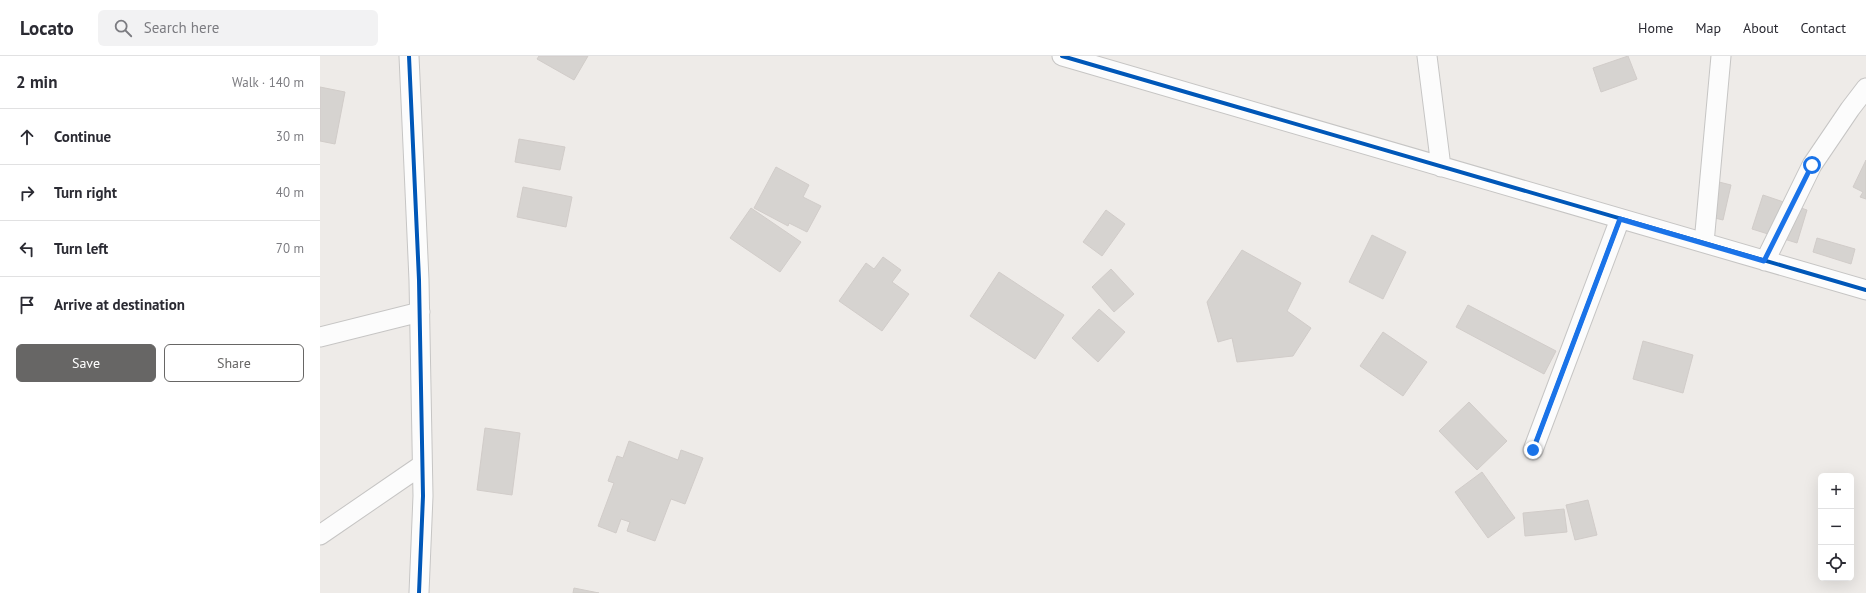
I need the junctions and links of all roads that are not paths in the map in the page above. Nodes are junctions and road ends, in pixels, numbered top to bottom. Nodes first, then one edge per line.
1 (409, 56) edge
2 (1062, 56) edge
3 (1427, 56) edge
4 (1721, 56) edge
5 (1866, 88) edge
6 (1441, 167) junction
7 (1620, 219) junction
8 (1704, 243) junction
9 (1764, 261) junction
10 (1866, 290) edge
11 (420, 312) junction
12 (320, 337) edge
13 (1533, 450) dead end
14 (422, 465) junction
15 (320, 535) edge
16 (419, 593) edge

1 - 11 street
2 - 6 street
3 - 6 street
4 - 8 street
5 - 9 street
6 - 7 street
7 - 8 street
7 - 13 street
8 - 9 street
9 - 10 street
11 - 12 street
11 - 14 street
14 - 15 street
14 - 16 street

